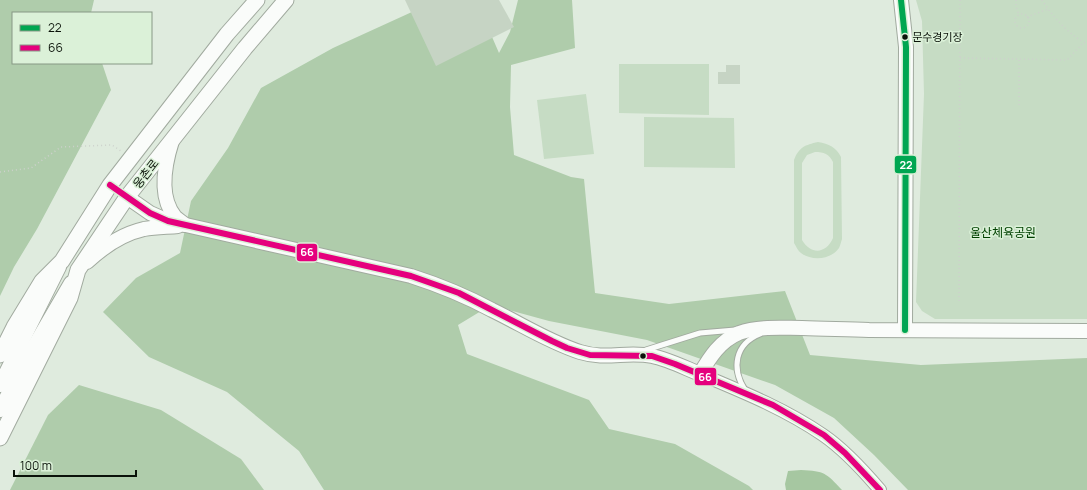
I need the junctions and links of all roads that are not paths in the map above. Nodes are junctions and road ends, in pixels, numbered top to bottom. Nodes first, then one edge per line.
1 (257, 0) edge
2 (286, 0) edge
3 (901, 0) edge
4 (173, 139) junction
5 (110, 185) junction
6 (127, 197) junction
7 (185, 225) junction
8 (62, 261) junction
9 (78, 270) junction
10 (784, 328) junction
11 (754, 329) junction
12 (905, 330) junction
13 (1087, 331) edge
14 (0, 355) edge
15 (630, 355) junction
16 (20, 358) junction
17 (700, 374) junction
18 (0, 385) edge
19 (747, 394) junction
20 (0, 410) edge
21 (0, 438) edge
22 (880, 490) edge

1 - 5 main road, 웅촌로
2 - 4 main road, 웅촌로
3 - 12 main road
4 - 6 main road, 웅촌로
4 - 7 main road
5 - 6 main road
5 - 8 main road, 웅촌로
6 - 7 main road
6 - 9 main road, 웅촌로
7 - 9 main road
7 - 15 main road
8 - 14 main road
8 - 16 main road, 웅촌로
9 - 16 main road, 웅촌로
9 - 21 main road
10 - 11 main road
10 - 12 main road
10 - 19 lane
11 - 15 lane
11 - 17 main road
12 - 13 main road
15 - 17 main road
16 - 18 main road
16 - 20 main road
17 - 19 street
19 - 22 street

